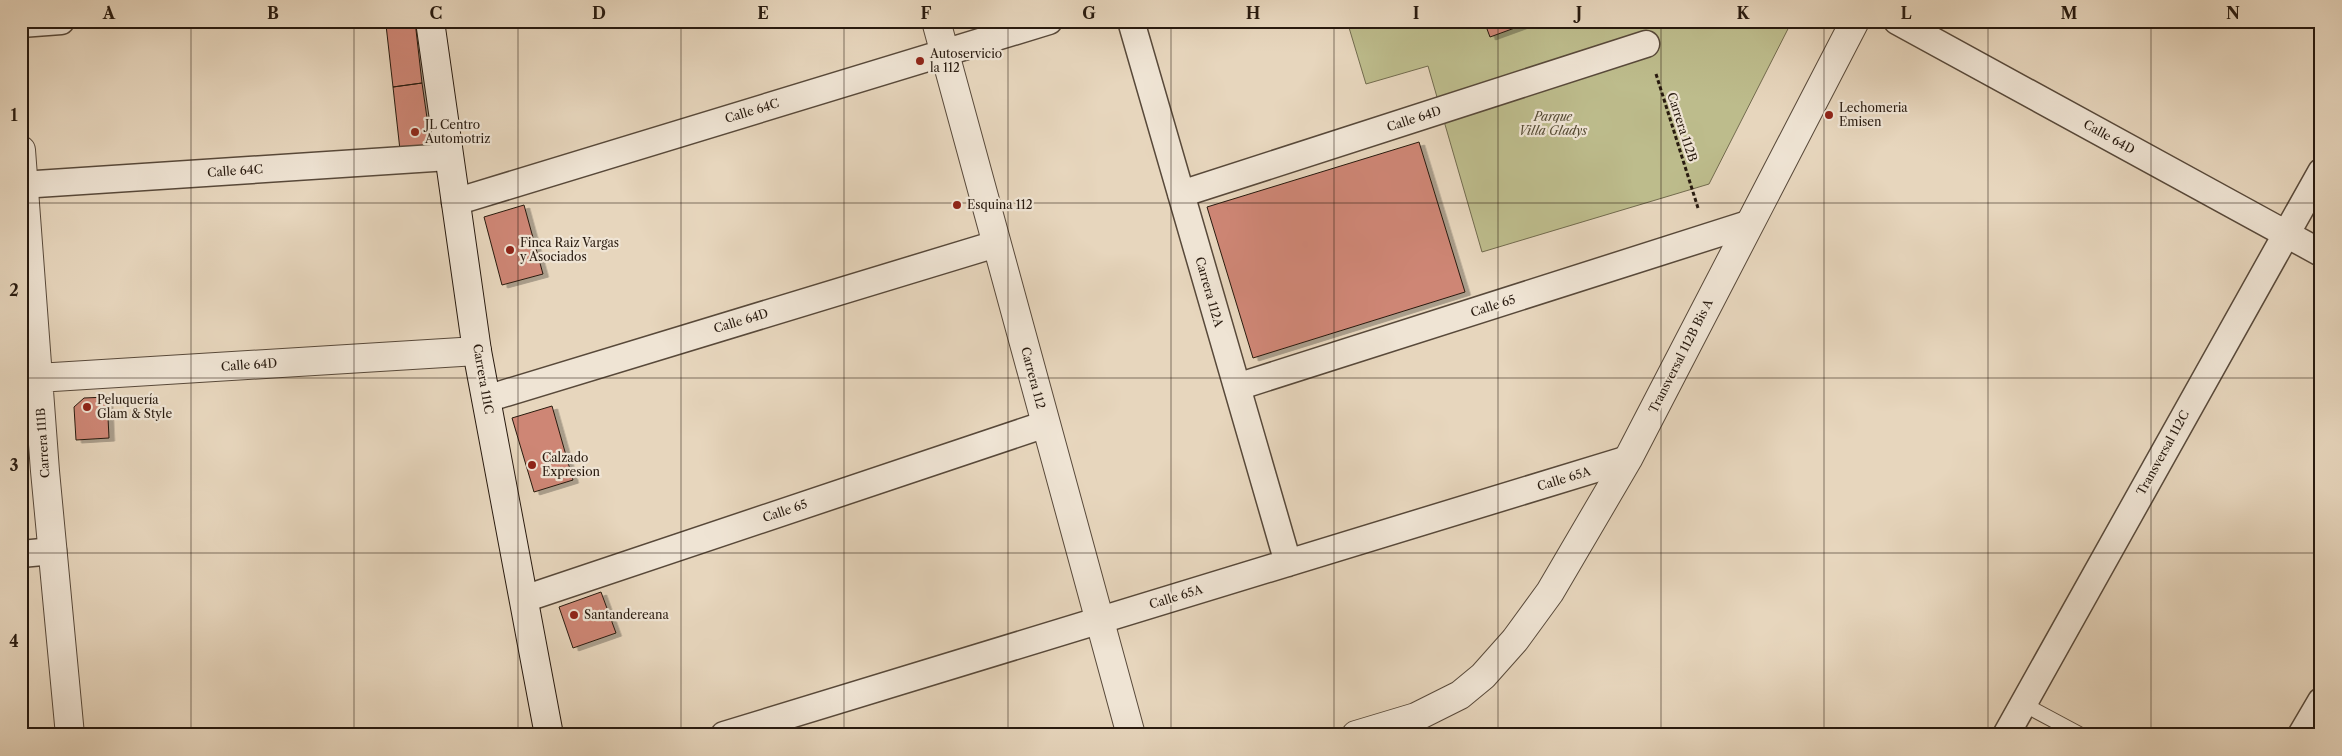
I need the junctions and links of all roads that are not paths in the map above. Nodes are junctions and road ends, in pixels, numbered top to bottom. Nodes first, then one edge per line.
1 (61, 21) edge
2 (430, 21) edge
3 (936, 21) edge
4 (1049, 21) edge
5 (1131, 21) edge
6 (1855, 21) edge
7 (1897, 21) edge
8 (21, 24) edge
9 (1646, 44) road end
10 (944, 52) junction
11 (21, 150) edge
12 (449, 157) junction
13 (2321, 172) edge
14 (23, 185) edge
15 (1181, 194) junction
16 (456, 202) junction
17 (2313, 203) edge
18 (1748, 224) junction
19 (2286, 234) junction
20 (996, 244) junction
21 (2321, 253) edge
22 (477, 350) junction
23 (30, 378) edge
24 (1237, 387) junction
25 (486, 399) junction
26 (1046, 424) junction
27 (1628, 459) junction
28 (53, 551) junction
29 (21, 554) edge
30 (1288, 563) junction
31 (524, 599) junction
32 (1100, 620) junction
33 (2321, 701) edge
34 (2023, 704) junction
35 (70, 735) edge
36 (550, 735) edge
37 (724, 735) edge
38 (1131, 735) edge
39 (1356, 735) edge
40 (2006, 735) edge
41 (2081, 735) edge
42 (2301, 735) edge

1 - 8 street
2 - 12 street, Carrera 111C
3 - 10 street, Carrera 112
4 - 10 street, Calle 64C
5 - 15 street, Carrera 112A
6 - 18 street, Transversal 112B Bis A
7 - 19 street, Calle 64D
9 - 15 street, Calle 64D
10 - 16 street, Calle 64C
10 - 20 street, Carrera 112
11 - 14 street, Carrera 111B
12 - 14 street, Calle 64C
12 - 16 street, Carrera 111C
13 - 17 street, Transversal 112C
14 - 23 street, Carrera 111B
15 - 24 street, Carrera 112A
16 - 22 street, Carrera 111C
17 - 19 street, Transversal 112C
18 - 24 street, Calle 65
18 - 27 street, Transversal 112B Bis A
19 - 21 street, Calle 64D
19 - 34 street, Transversal 112C
20 - 25 street, Calle 64D
20 - 26 street, Carrera 112
22 - 23 street, Calle 64D
22 - 25 street, Carrera 111C
23 - 28 street, Carrera 111B
24 - 30 street, Carrera 112A
25 - 31 street, Carrera 111C
26 - 31 street, Calle 65
26 - 32 street, Carrera 112
27 - 30 street, Calle 65A
27 - 39 street, Transversal 112B Bis A
28 - 29 street
28 - 35 street, Carrera 111B
30 - 32 street, Calle 65A
31 - 36 street, Carrera 111C
32 - 37 street, Calle 65A
32 - 38 street, Carrera 112
33 - 42 street
34 - 40 street, Transversal 112C
34 - 41 lane

